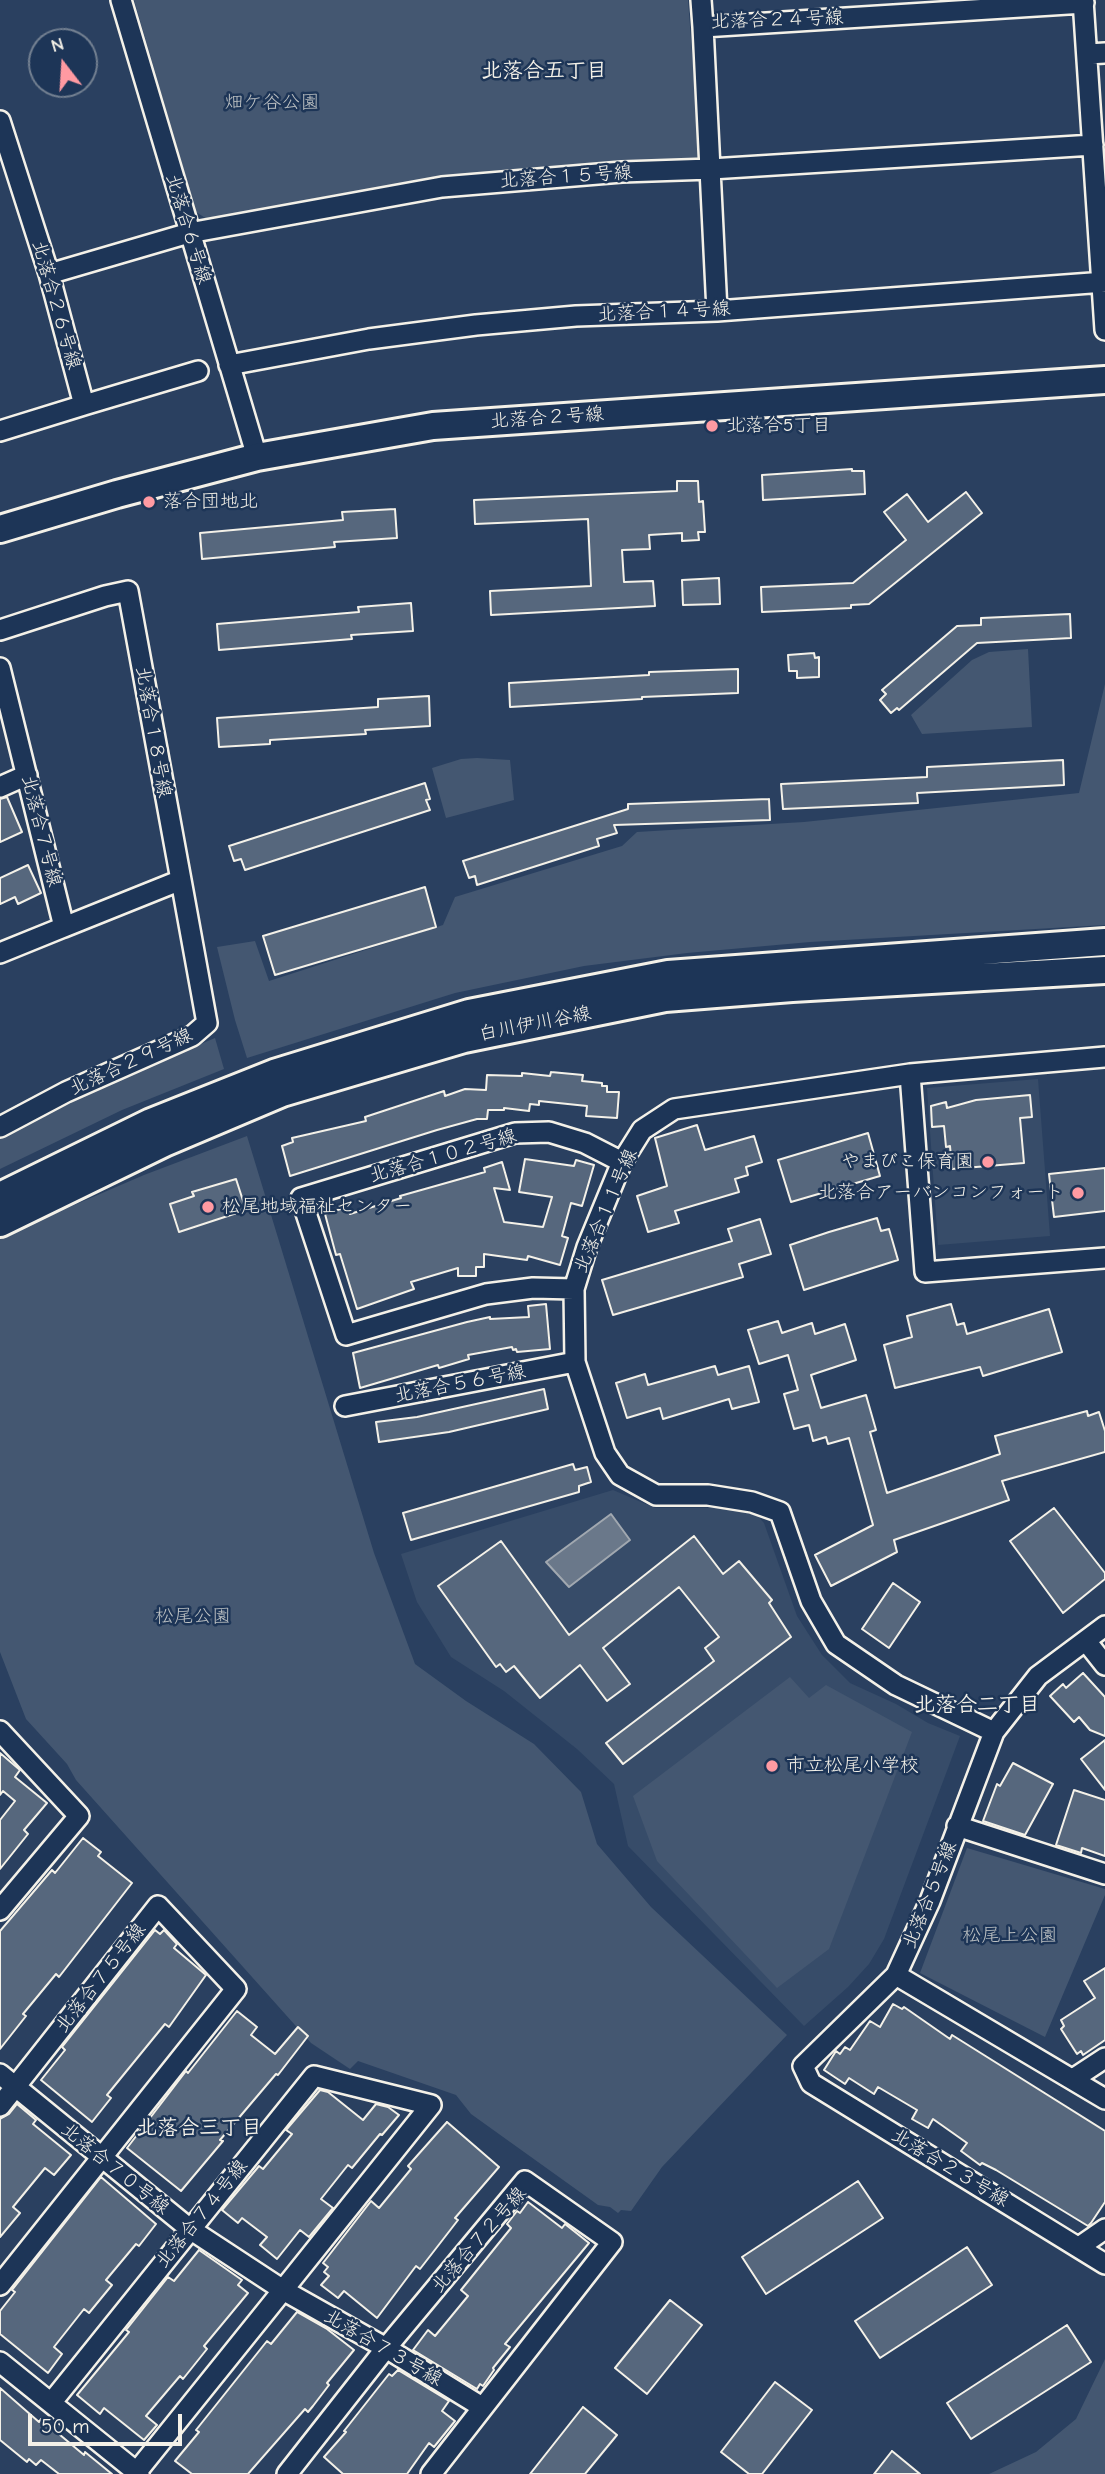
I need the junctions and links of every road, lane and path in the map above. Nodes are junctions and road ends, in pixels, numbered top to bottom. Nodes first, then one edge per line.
1 (121, 0) edge
2 (701, 0) edge
3 (1083, 2) edge
4 (703, 27) junction
5 (1096, 53) edge
6 (0, 121) edge
7 (1093, 145) junction
8 (5, 156) edge
9 (711, 169) junction
10 (1101, 200) edge
11 (189, 233) junction
12 (49, 274) junction
13 (1103, 282) edge
14 (717, 311) junction
15 (1105, 330) edge
16 (229, 365) junction
17 (198, 372) dead end
18 (1105, 380) edge
19 (84, 405) junction
20 (0, 430) edge
21 (257, 457) junction
22 (0, 529) edge
23 (0, 629) edge
24 (0, 668) edge
25 (27, 775) junction
26 (0, 788) edge
27 (180, 880) junction
28 (64, 927) junction
29 (1105, 942) edge
30 (0, 953) edge
31 (1105, 970) edge
32 (1105, 1057) edge
33 (910, 1074) junction
34 (0, 1128) edge
35 (622, 1162) junction
36 (0, 1195) edge
37 (0, 1223) edge
38 (1105, 1258) edge
39 (574, 1289) junction
40 (575, 1362) junction
41 (345, 1406) dead end
42 (1105, 1626) edge
43 (1086, 1641) junction
44 (1105, 1665) edge
45 (0, 1731) edge
46 (993, 1732) junction
47 (957, 1826) junction
48 (1105, 1874) edge
49 (0, 1910) edge
50 (897, 1975) junction
51 (1105, 2058) edge
52 (0, 2074) edge
53 (1073, 2079) junction
54 (15, 2089) junction
55 (1105, 2099) edge
56 (0, 2106) edge
57 (100, 2158) junction
58 (190, 2229) junction
59 (1105, 2229) edge
60 (1079, 2247) junction
61 (1105, 2264) edge
62 (0, 2285) edge
63 (283, 2290) junction
64 (386, 2348) junction
65 (0, 2362) edge
66 (51, 2403) junction
67 (482, 2407) junction
68 (137, 2473) edge
69 (287, 2474) edge
70 (431, 2474) edge

1 - 11 street, 北落合６号線
2 - 4 street, 北落合２４号線
3 - 4 street, 北落合２４号線
3 - 5 street
4 - 9 street
5 - 7 street
6 - 8 street, 北落合２６号線
7 - 9 street, 北落合１５号線
7 - 10 street
8 - 12 street, 北落合２６号線
9 - 11 street, 北落合１５号線
9 - 14 street
10 - 13 street
11 - 12 street, 北落合１５号線
11 - 16 street, 北落合６号線
12 - 19 street, 北落合２６号線
13 - 14 street, 北落合１４号線
13 - 15 street
14 - 16 street, 北落合１４号線
16 - 21 street, 北落合６号線
17 - 19 street
18 - 21 street, 北落合２号線
19 - 20 street
21 - 22 street, 北落合２号線
23 - 27 street, 北落合１８号線
24 - 25 street, 北落合７号線
25 - 26 street
25 - 28 street, 北落合７号線
27 - 28 street
27 - 34 street, 北落合２９号線
28 - 30 street
29 - 36 street, 白川伊川谷線
31 - 37 street, 白川伊川谷線
32 - 33 street, 北落合１１号線
33 - 35 street, 北落合１１号線
33 - 38 street
35 - 39 street, 北落合１１号線
35 - 39 street, 北落合１０２号線
39 - 40 street, 北落合１１号線
40 - 41 street, 北落合５６号線
40 - 46 street, 北落合１１号線
42 - 43 street, 北落合５号線
43 - 44 street
43 - 46 street, 北落合５号線
45 - 49 street
46 - 47 street, 北落合５号線
47 - 48 street
47 - 50 street, 北落合５号線
50 - 53 street
50 - 60 street, 北落合２３号線
51 - 53 street
52 - 54 street, 北落合７０号線
53 - 55 street
54 - 56 street, 北落合７５号線
54 - 57 street, 北落合７０号線
54 - 57 street, 北落合７５号線
57 - 58 street, 北落合７０号線
57 - 62 street, 北落合７５号線
58 - 63 street, 北落合７０号線
58 - 63 street, 北落合７４号線
58 - 66 street, 北落合７４号線
59 - 60 street
60 - 61 street, 北落合２３号線
63 - 64 street, 北落合７３号線
63 - 68 street
64 - 67 street, 北落合７３号線
64 - 67 street, 北落合７２号線
64 - 69 street, 北落合７２号線
65 - 66 street
66 - 68 street
67 - 70 street, 北落合７２号線

